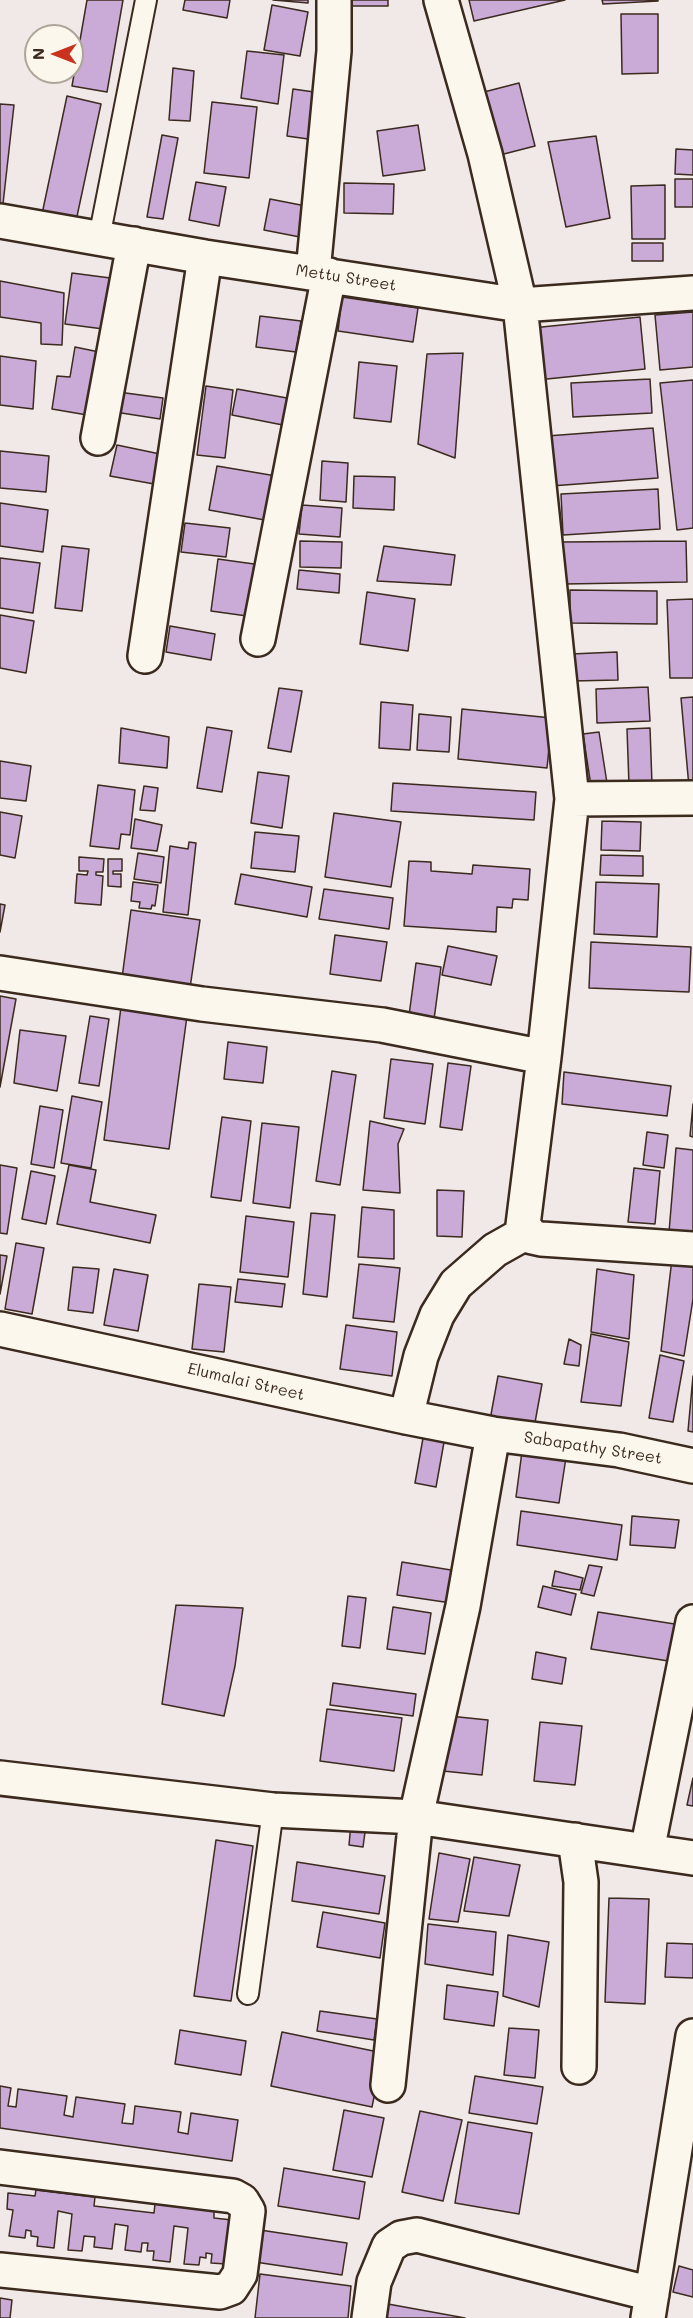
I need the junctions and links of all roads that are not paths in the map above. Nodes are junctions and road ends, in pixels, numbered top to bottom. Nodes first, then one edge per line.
1 (146, 0) edge
2 (334, 0) edge
3 (441, 0) edge
4 (0, 221) edge
5 (99, 238) junction
6 (134, 244) junction
7 (205, 257) junction
8 (321, 274) junction
9 (693, 293) edge
10 (520, 305) junction
11 (98, 438) dead end
12 (258, 639) dead end
13 (145, 656) dead end
14 (693, 798) edge
15 (572, 799) junction
16 (0, 973) edge
17 (544, 1057) junction
18 (527, 1232) junction
19 (693, 1249) edge
20 (0, 1329) edge
21 (406, 1417) junction
22 (493, 1434) junction
23 (693, 1466) edge
24 (693, 1622) edge
25 (0, 1778) edge
26 (273, 1810) junction
27 (416, 1817) junction
28 (575, 1840) junction
29 (647, 1851) junction
30 (693, 1858) edge
31 (248, 1994) dead end
32 (693, 2036) edge
33 (579, 2067) dead end
34 (388, 2085) dead end
35 (0, 2167) edge
36 (0, 2270) edge
37 (650, 2306) edge
38 (369, 2318) edge

1 - 5 lane
2 - 8 street
3 - 10 street
4 - 5 street, Mettu Street
5 - 6 street, Mettu Street
6 - 7 street, Mettu Street
6 - 11 street
7 - 8 street, Mettu Street
7 - 13 street
8 - 10 street, Mettu Street
8 - 12 street
9 - 10 street, Mettu Street
10 - 15 street
14 - 15 street
15 - 17 street
16 - 17 street
17 - 18 street
18 - 19 street
18 - 21 street
20 - 21 street, Elumalai Street
21 - 22 street, Elumalai Street
22 - 23 street, Sabapathy Street
22 - 27 street
24 - 29 street
25 - 26 street
26 - 27 street
26 - 31 lane
27 - 28 street
27 - 34 street
28 - 29 street
28 - 33 street
29 - 30 street
32 - 37 street
35 - 36 street
37 - 38 street

